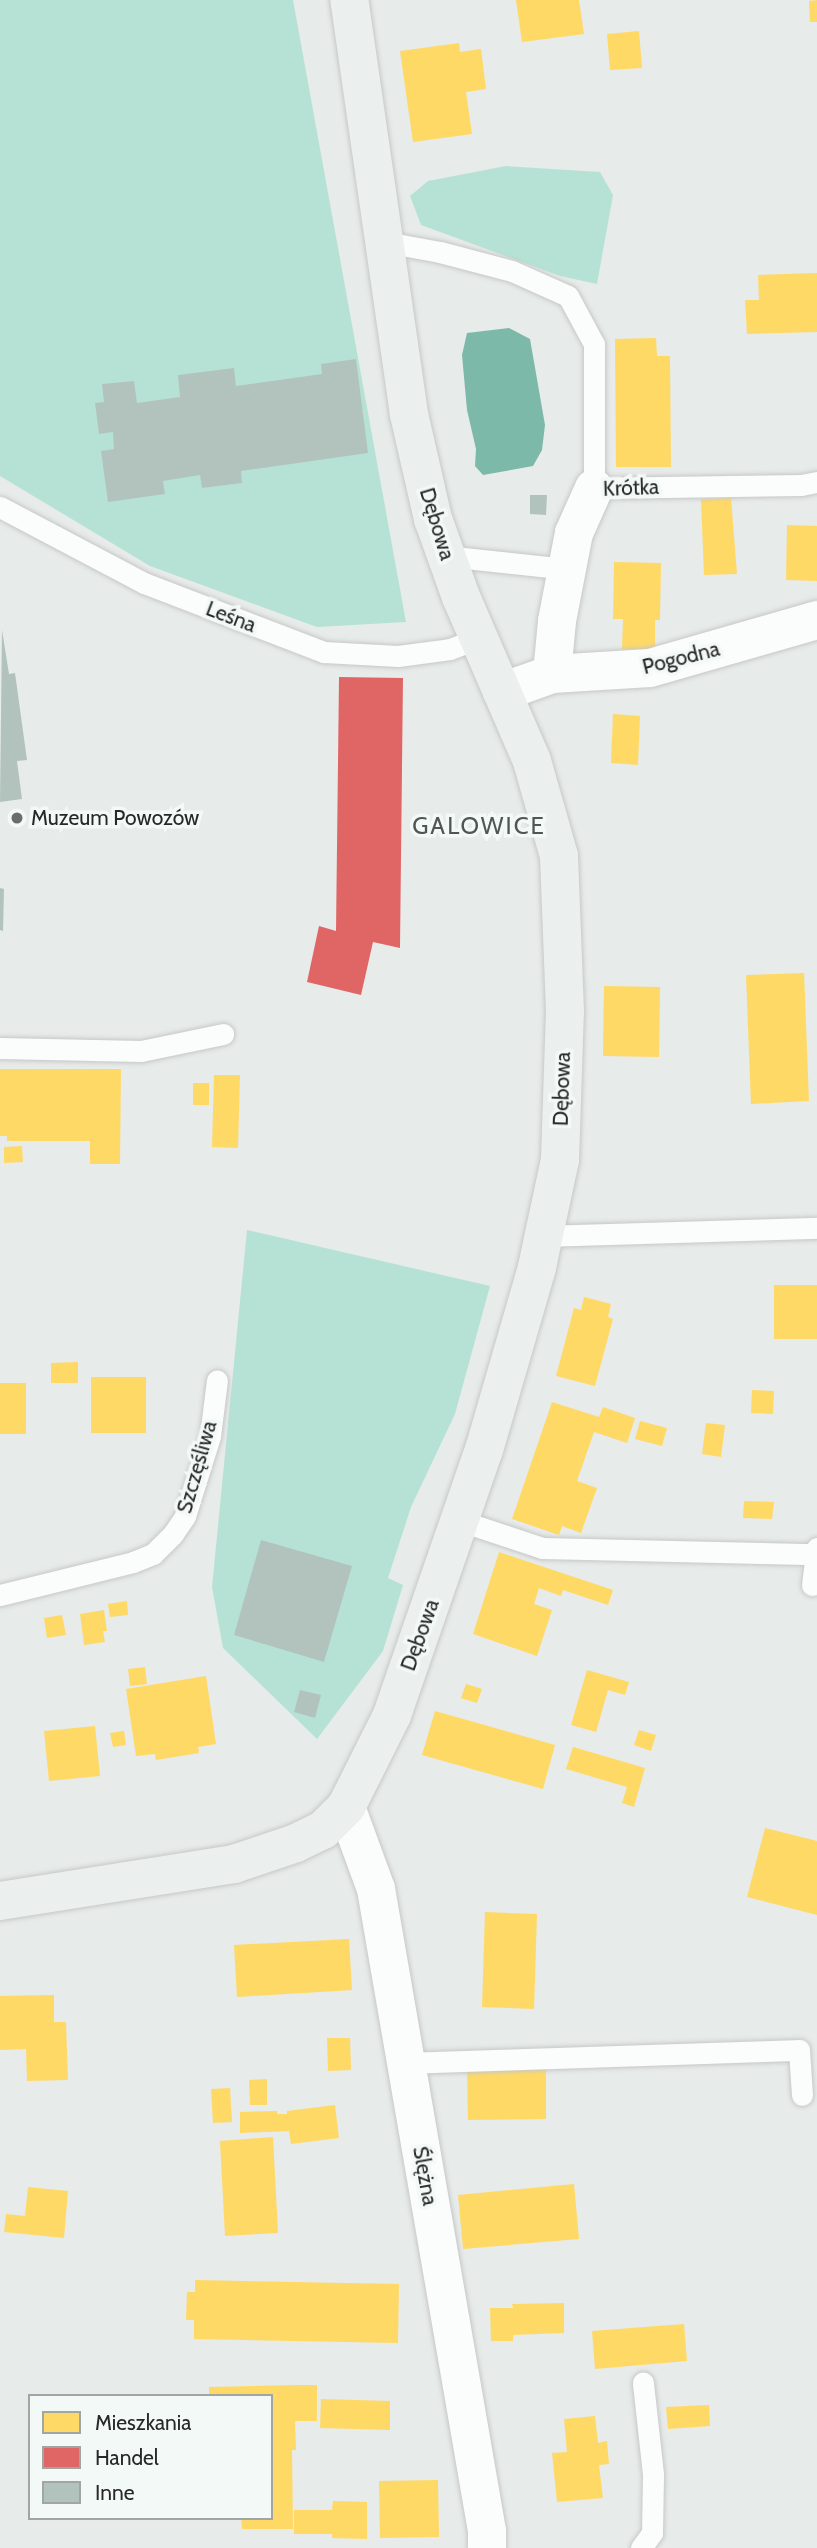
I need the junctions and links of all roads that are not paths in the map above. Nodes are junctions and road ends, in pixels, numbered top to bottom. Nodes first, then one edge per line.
1 (349, 0) edge
2 (385, 242) junction
3 (817, 482) edge
4 (594, 488) junction
5 (0, 507) edge
6 (446, 556) junction
7 (567, 569) junction
8 (817, 620) edge
9 (479, 638) junction
10 (552, 674) junction
11 (502, 692) junction
12 (223, 1034) dead end
13 (0, 1048) edge
14 (817, 1228) edge
15 (544, 1236) junction
16 (217, 1380) dead end
17 (461, 1521) junction
18 (816, 1551) edge
19 (813, 1585) dead end
20 (0, 1595) edge
21 (346, 1807) junction
22 (0, 1902) edge
23 (406, 2063) junction
24 (802, 2095) dead end
25 (643, 2384) dead end
26 (487, 2548) edge
27 (641, 2548) edge

1 - 2 street, Dębowa
2 - 4 lane
2 - 6 street, Dębowa
3 - 4 lane, Krótka
4 - 7 street, Krótka
5 - 9 lane, Leśna
6 - 7 lane
6 - 9 street, Dębowa
7 - 10 street, Krótka
8 - 10 street, Pogodna
9 - 11 street, Dębowa
10 - 11 street, Pogodna
11 - 15 street, Dębowa
12 - 13 lane
14 - 15 lane
15 - 17 street, Dębowa
16 - 20 lane, Szczęśliwa
17 - 18 lane
17 - 21 street, Dębowa
18 - 19 lane
21 - 22 street, Dębowa
21 - 23 street, Ślężna
23 - 24 lane
23 - 26 street, Ślężna
25 - 27 lane

